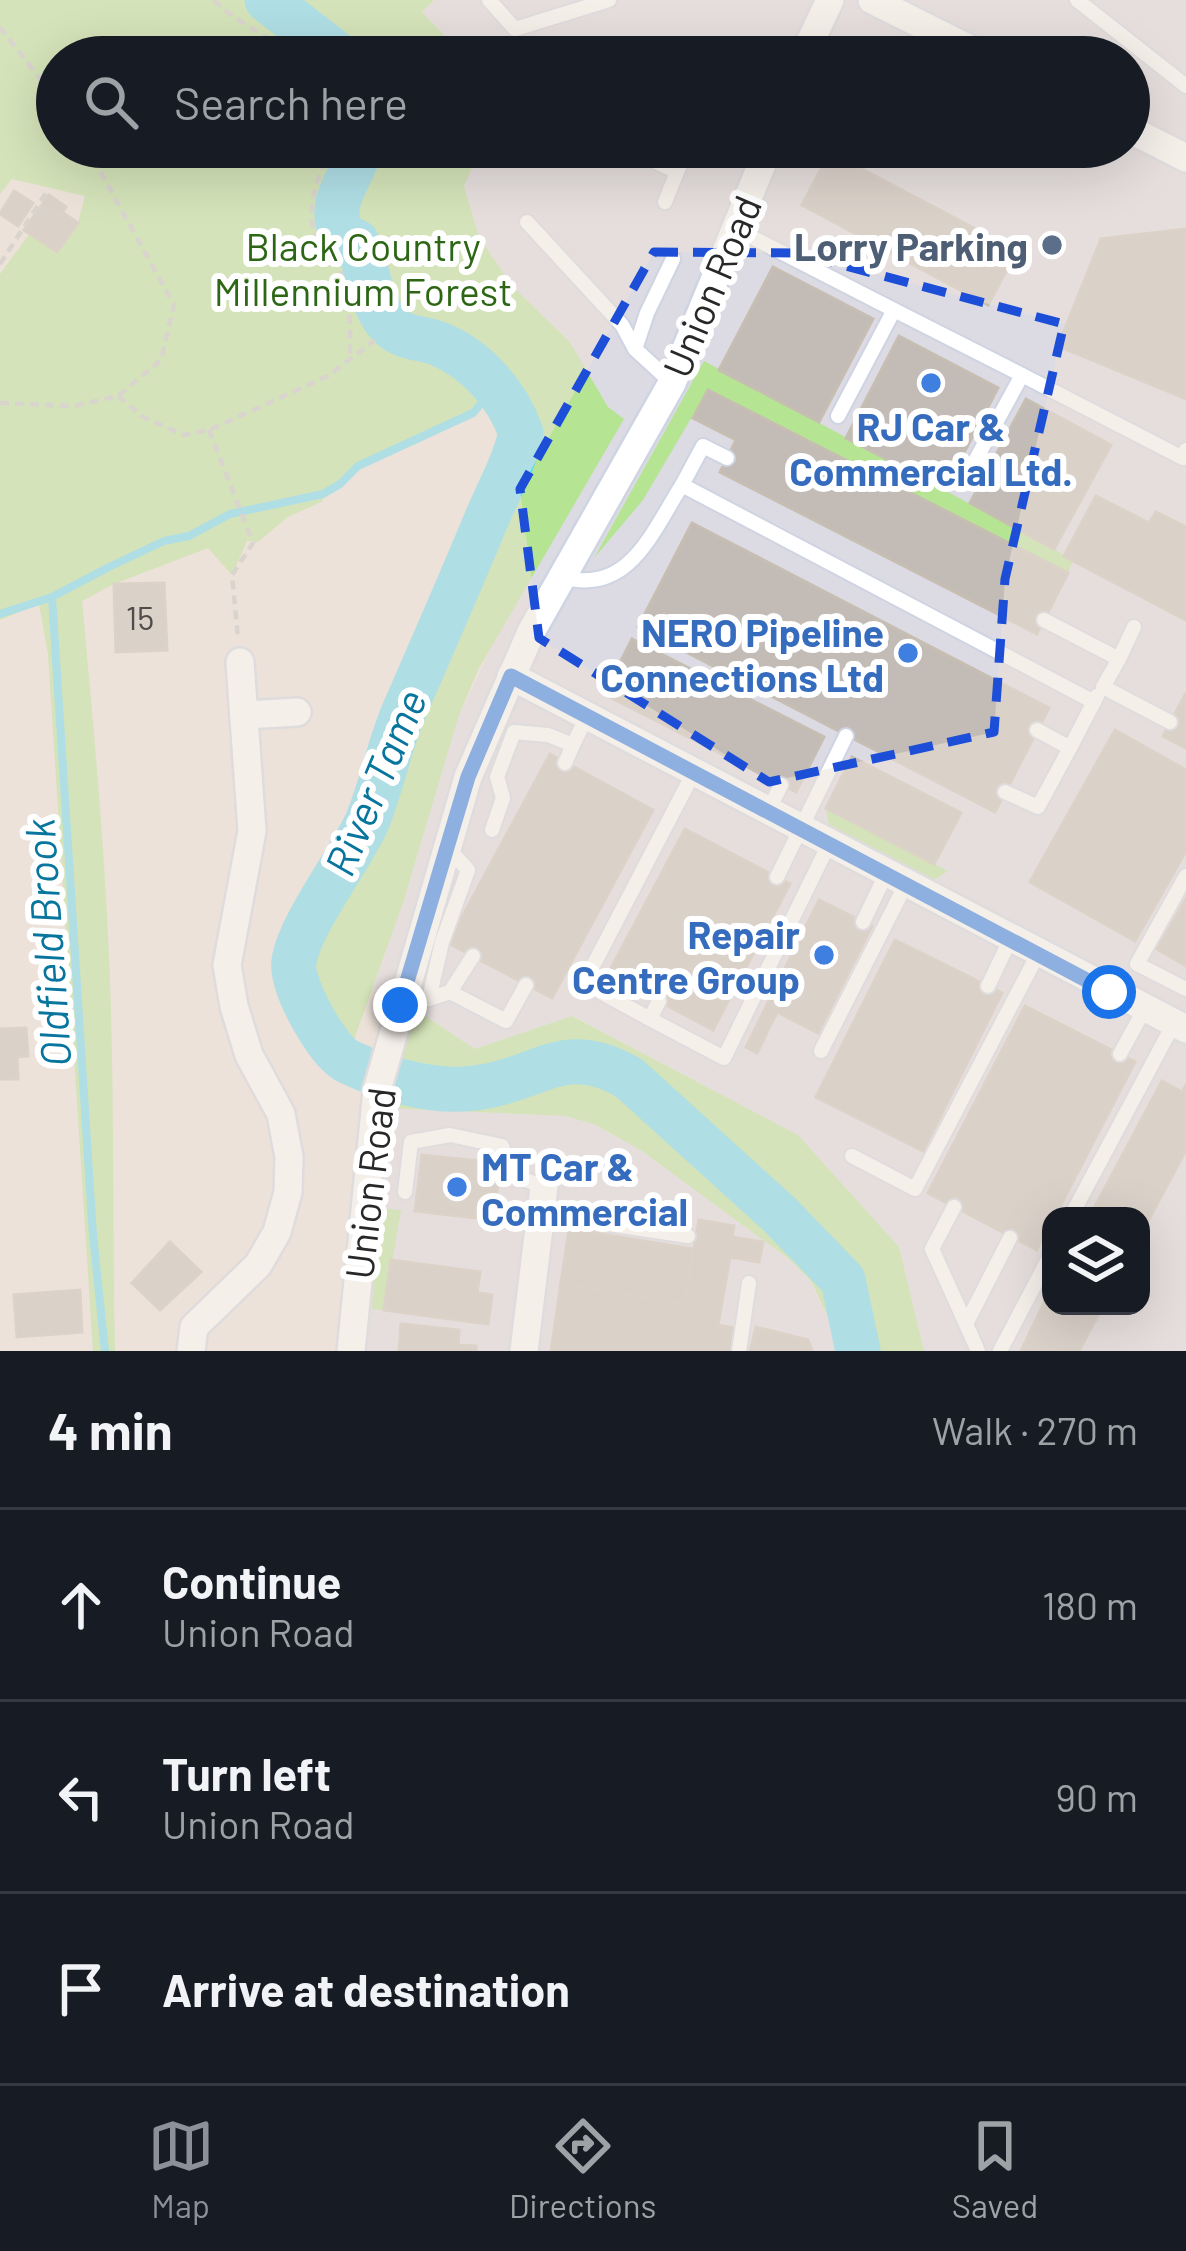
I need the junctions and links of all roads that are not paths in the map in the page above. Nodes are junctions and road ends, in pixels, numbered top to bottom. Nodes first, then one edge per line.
1 (489, 0) edge
2 (609, 0) edge
3 (830, 0) edge
4 (872, 0) edge
5 (1077, 0) edge
6 (811, 36) edge
7 (944, 36) edge
8 (1123, 36) edge
9 (1150, 58) edge
10 (1186, 86) edge
11 (1150, 140) edge
12 (1186, 158) edge
13 (669, 168) edge
14 (679, 168) edge
15 (761, 168) edge
16 (677, 172) junction
17 (665, 202) dead end
18 (527, 222) dead end
19 (736, 229) junction
20 (673, 259) dead end
21 (894, 310) junction
22 (635, 349) junction
23 (1022, 375) junction
24 (672, 383) junction
25 (838, 416) dead end
26 (1186, 450) edge
27 (727, 458) dead end
28 (964, 481) dead end
29 (682, 485) junction
30 (562, 577) junction
31 (1044, 620) dead end
32 (1134, 627) dead end
33 (1119, 658) junction
34 (241, 662) road end
35 (511, 676) junction
36 (1102, 687) junction
37 (1094, 702) junction
38 (297, 712) dead end
39 (244, 715) junction
40 (586, 716) junction
41 (1171, 722) dead end
42 (1037, 730) dead end
43 (846, 736) dead end
44 (573, 745) junction
45 (1070, 748) junction
46 (565, 763) dead end
47 (694, 772) junction
48 (781, 785) dead end
49 (1005, 792) dead end
50 (769, 811) junction
51 (801, 829) junction
52 (492, 830) dead end
53 (829, 844) junction
54 (447, 847) junction
55 (1186, 876) edge
56 (777, 877) dead end
57 (896, 879) junction
58 (863, 922) dead end
59 (1010, 940) junction
60 (1038, 954) junction
61 (473, 956) dead end
62 (526, 985) dead end
63 (988, 986) dead end
64 (1186, 989) edge
65 (450, 992) junction
66 (416, 996) junction
67 (659, 1001) dead end
68 (1144, 1010) junction
69 (650, 1019) junction
70 (1180, 1027) edge
71 (821, 1051) dead end
72 (1120, 1054) dead end
73 (852, 1156) dead end
74 (405, 1192) dead end
75 (543, 1200) junction
76 (954, 1207) dead end
77 (1077, 1207) edge
78 (688, 1236) dead end
79 (1010, 1238) dead end
80 (1042, 1272) edge
81 (749, 1283) dead end
82 (966, 1324) junction
83 (191, 1351) edge
84 (351, 1351) edge
85 (524, 1351) edge
86 (739, 1351) edge
87 (978, 1351) edge
88 (1000, 1351) edge

1 - 2 lane
3 - 6 street
4 - 7 street
5 - 8 lane
9 - 10 lane
11 - 12 street
13 - 16 lane
14 - 16 lane
15 - 19 street, Union Road
16 - 17 lane
18 - 22 lane
19 - 21 lane
19 - 24 street, Union Road
20 - 22 lane
21 - 23 lane
21 - 25 lane
22 - 24 lane
23 - 26 lane
23 - 28 lane
24 - 30 street, Union Road
27 - 29 lane
29 - 30 lane
29 - 37 lane
30 - 35 street, Union Road
31 - 33 lane
32 - 33 lane
33 - 36 lane
34 - 39 street
35 - 40 street
35 - 54 street, Union Road
36 - 37 lane
36 - 41 lane
37 - 45 lane
38 - 39 street
39 - 83 street
40 - 44 lane
40 - 47 street
42 - 45 lane
43 - 51 lane
44 - 46 lane
44 - 52 lane
45 - 49 lane
47 - 50 street
47 - 69 lane
48 - 50 lane
50 - 51 street
51 - 53 street
51 - 56 lane
53 - 57 street
53 - 69 lane
54 - 66 street, Union Road
54 - 66 lane
55 - 64 lane
57 - 58 lane
57 - 59 street
57 - 71 lane
59 - 60 street
59 - 63 lane
60 - 68 street
60 - 73 lane
61 - 65 lane
62 - 65 lane
65 - 66 lane
66 - 84 street, Union Road
67 - 69 lane
68 - 70 street
68 - 72 lane
70 - 77 lane
74 - 75 lane
75 - 78 lane
75 - 85 street
76 - 82 lane
79 - 82 lane
80 - 88 lane
81 - 86 lane
82 - 87 lane

